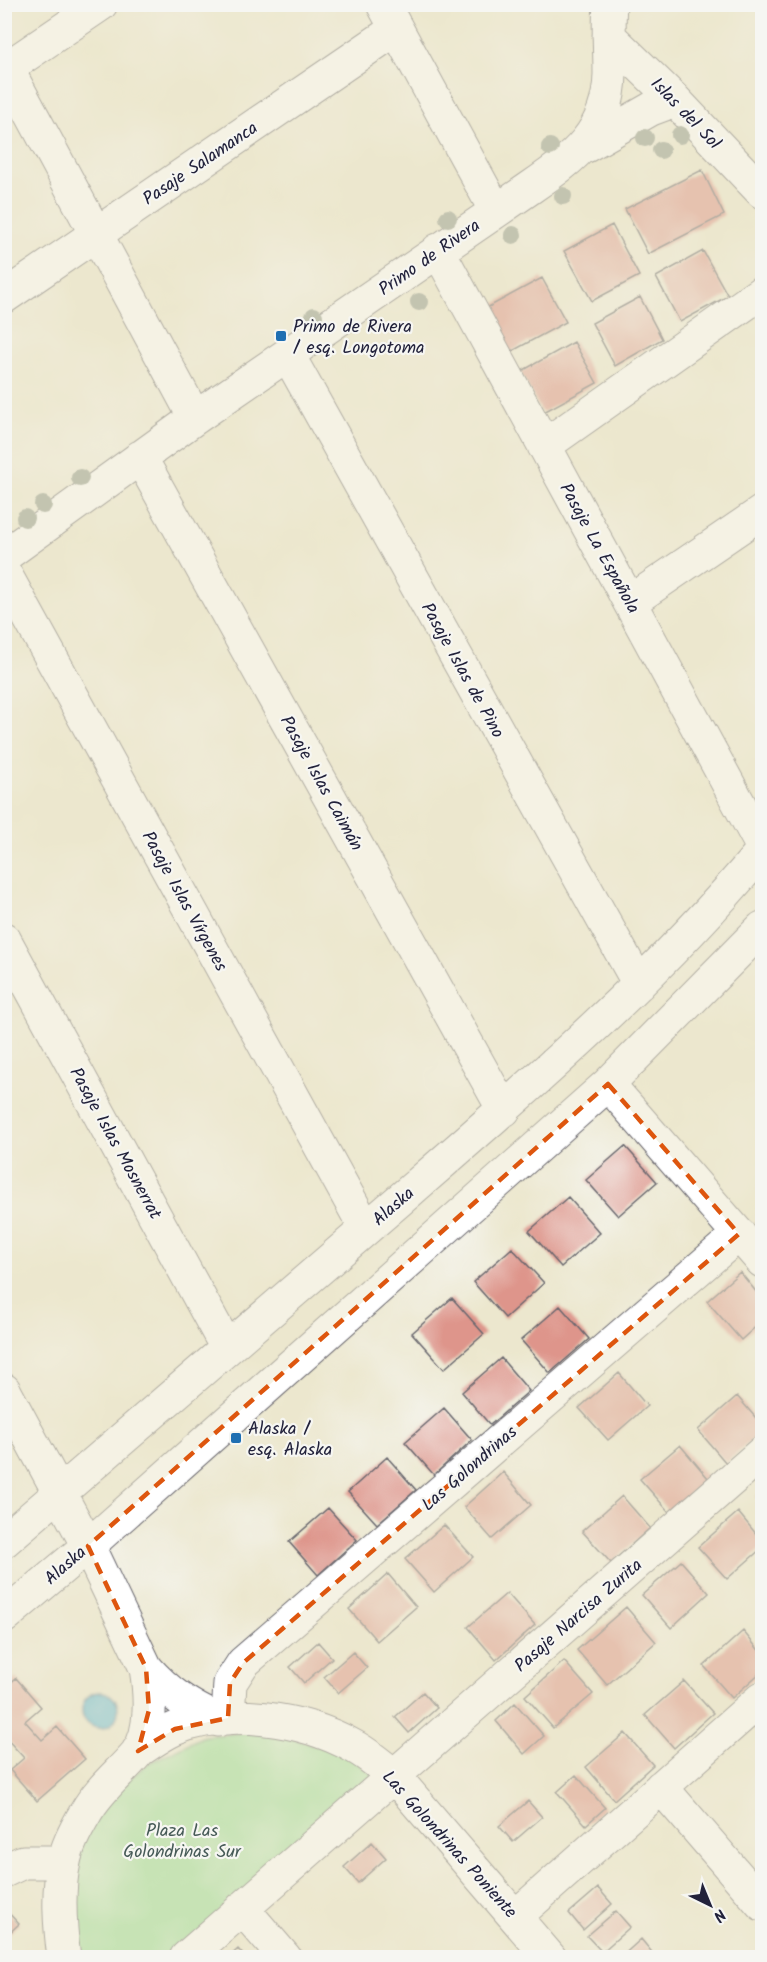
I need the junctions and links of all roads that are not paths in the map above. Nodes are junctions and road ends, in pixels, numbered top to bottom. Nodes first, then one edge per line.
1 (101, 4) edge
2 (390, 17) edge
3 (609, 20) edge
4 (5, 67) edge
5 (675, 100) junction
6 (582, 149) junction
7 (762, 192) edge
8 (496, 211) junction
9 (96, 234) junction
10 (438, 250) junction
11 (762, 292) edge
12 (4, 297) edge
13 (288, 355) junction
14 (195, 418) junction
15 (544, 446) junction
16 (140, 458) junction
17 (762, 512) edge
18 (4, 556) edge
19 (4, 572) edge
20 (630, 603) junction
21 (762, 846) edge
22 (762, 852) edge
23 (4, 939) edge
24 (758, 943) edge
25 (639, 984) junction
26 (608, 1084) junction
27 (504, 1110) junction
28 (366, 1229) junction
29 (739, 1234) junction
30 (762, 1261) edge
31 (228, 1348) junction
32 (4, 1390) edge
33 (762, 1454) edge
34 (61, 1492) junction
35 (4, 1541) edge
36 (88, 1545) junction
37 (4, 1617) edge
38 (146, 1668) junction
39 (762, 1698) edge
40 (223, 1719) junction
41 (138, 1751) junction
42 (394, 1776) junction
43 (661, 1787) junction
44 (64, 1862) junction
45 (4, 1871) edge
46 (762, 1904) edge
47 (242, 1908) junction
48 (515, 1917) junction
49 (64, 1958) edge
50 (186, 1958) edge
51 (285, 1958) edge
52 (550, 1958) edge

1 - 4 street
2 - 8 street
2 - 9 street, Pasaje Salamanca
3 - 5 street, Islas del Sol
3 - 6 street, Primo de Rivera
4 - 9 street
5 - 6 street
5 - 7 street, Islas del Sol
6 - 8 street, Primo de Rivera
8 - 10 street, Primo de Rivera
9 - 12 street, Pasaje Salamanca
9 - 14 street
10 - 13 street, Primo de Rivera
10 - 15 street, Pasaje La Española
11 - 15 street
13 - 14 street, Primo de Rivera
13 - 25 street, Pasaje Islas de Pino
14 - 16 street, Primo de Rivera
15 - 20 street, Pasaje La Española
16 - 18 street, Primo de Rivera
16 - 27 street, Pasaje Islas Caimán
17 - 20 street
19 - 28 street, Pasaje Islas Vírgenes
20 - 21 street, Pasaje La Española
22 - 25 street, Alaska
23 - 31 street, Pasaje Islas Mosnerrat
24 - 26 street, Alaska
25 - 27 street, Alaska
26 - 29 street
26 - 36 street, Alaska
27 - 28 street, Alaska
28 - 31 street, Alaska
29 - 30 street
29 - 40 street, Las Golondrinas
31 - 34 street, Alaska
32 - 34 street
33 - 42 street, Pasaje Narcisa Zurita
34 - 35 street, Alaska
34 - 36 street
36 - 37 street, Alaska
36 - 38 street
38 - 40 street, Las Golondrinas Poniente
38 - 41 street
39 - 43 street
40 - 41 street
40 - 42 street, Las Golondrinas Poniente
41 - 44 street
42 - 47 street, Pasaje Narcisa Zurita
42 - 48 street, Las Golondrinas Poniente
43 - 46 street
43 - 48 street
44 - 45 street
44 - 49 street
47 - 50 street, Pasaje Narcisa Zurita
47 - 51 street
48 - 52 street, Las Golondrinas Poniente

